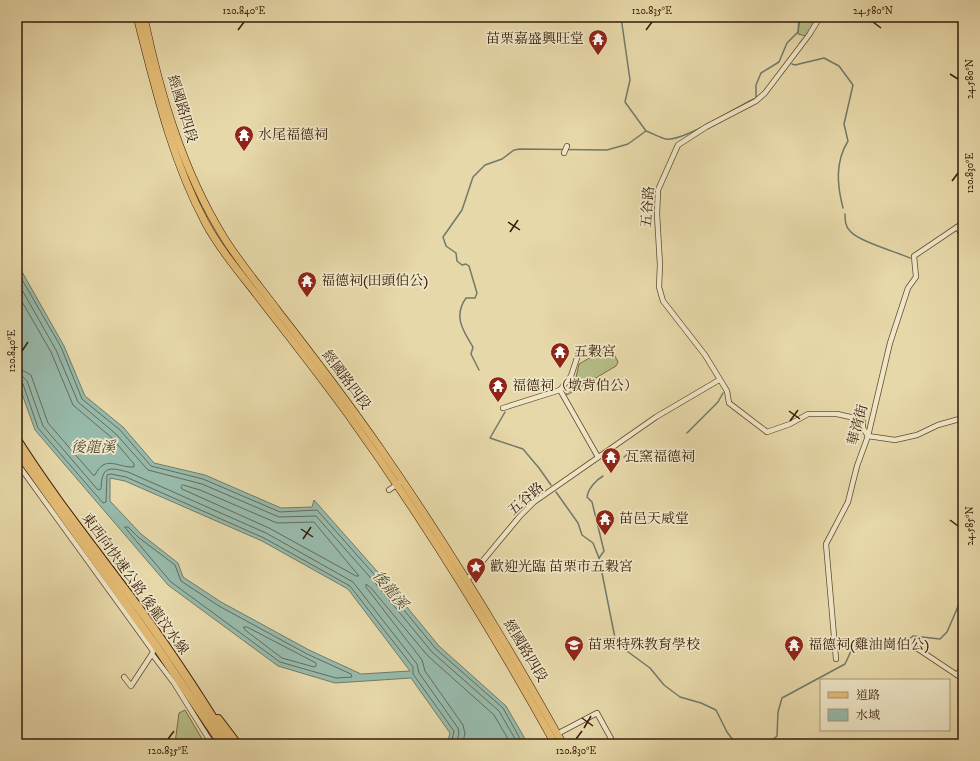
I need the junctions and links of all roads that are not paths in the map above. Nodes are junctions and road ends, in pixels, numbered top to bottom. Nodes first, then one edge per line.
1 (137, 17) edge
2 (144, 17) edge
3 (820, 17) edge
4 (567, 146) dead end
5 (564, 152) dead end
6 (963, 223) edge
7 (957, 227) junction
8 (963, 236) edge
9 (291, 340) junction
10 (578, 355) dead end
11 (719, 380) junction
12 (560, 390) junction
13 (502, 408) dead end
14 (963, 418) edge
15 (868, 436) junction
16 (17, 440) edge
17 (17, 451) edge
18 (598, 457) junction
19 (17, 464) edge
20 (399, 483) junction
21 (389, 490) dead end
22 (465, 583) junction
23 (918, 649) dead end
24 (152, 654) junction
25 (836, 659) dead end
26 (963, 666) edge
27 (957, 675) junction
28 (124, 677) dead end
29 (963, 679) edge
30 (209, 712) junction
31 (212, 727) junction
32 (557, 734) junction
33 (212, 744) edge
34 (217, 744) edge
35 (222, 744) edge
36 (229, 744) edge
37 (237, 744) edge
38 (555, 744) edge
39 (563, 744) edge
40 (614, 744) edge

1 - 9 main road, 經國路四段
2 - 9 main road, 經國路四段
3 - 11 street, 五谷路
4 - 5 street
6 - 7 street, 華清街
7 - 8 street
7 - 15 street, 華清街
9 - 20 main road, 經國路四段
10 - 12 street
11 - 15 street, 五谷路
11 - 18 street, 五谷路
12 - 13 street
12 - 18 street
14 - 15 street
15 - 25 street, 華清街
16 - 30 highway, 東西向快速公路 後龍汶水線
17 - 31 highway, 東西向快速公路 後龍汶水線
18 - 22 street, 五谷路
19 - 24 street
20 - 21 street
20 - 22 main road, 經國路四段
22 - 32 main road, 經國路四段
22 - 38 main road, 經國路四段
23 - 27 street
24 - 28 street
24 - 33 street
26 - 27 street
27 - 29 street
30 - 36 highway, 東西向快速公路 後龍汶水線
30 - 37 highway
31 - 34 highway
31 - 35 highway, 東西向快速公路 後龍汶水線
32 - 39 main road, 經國路四段
32 - 40 street

